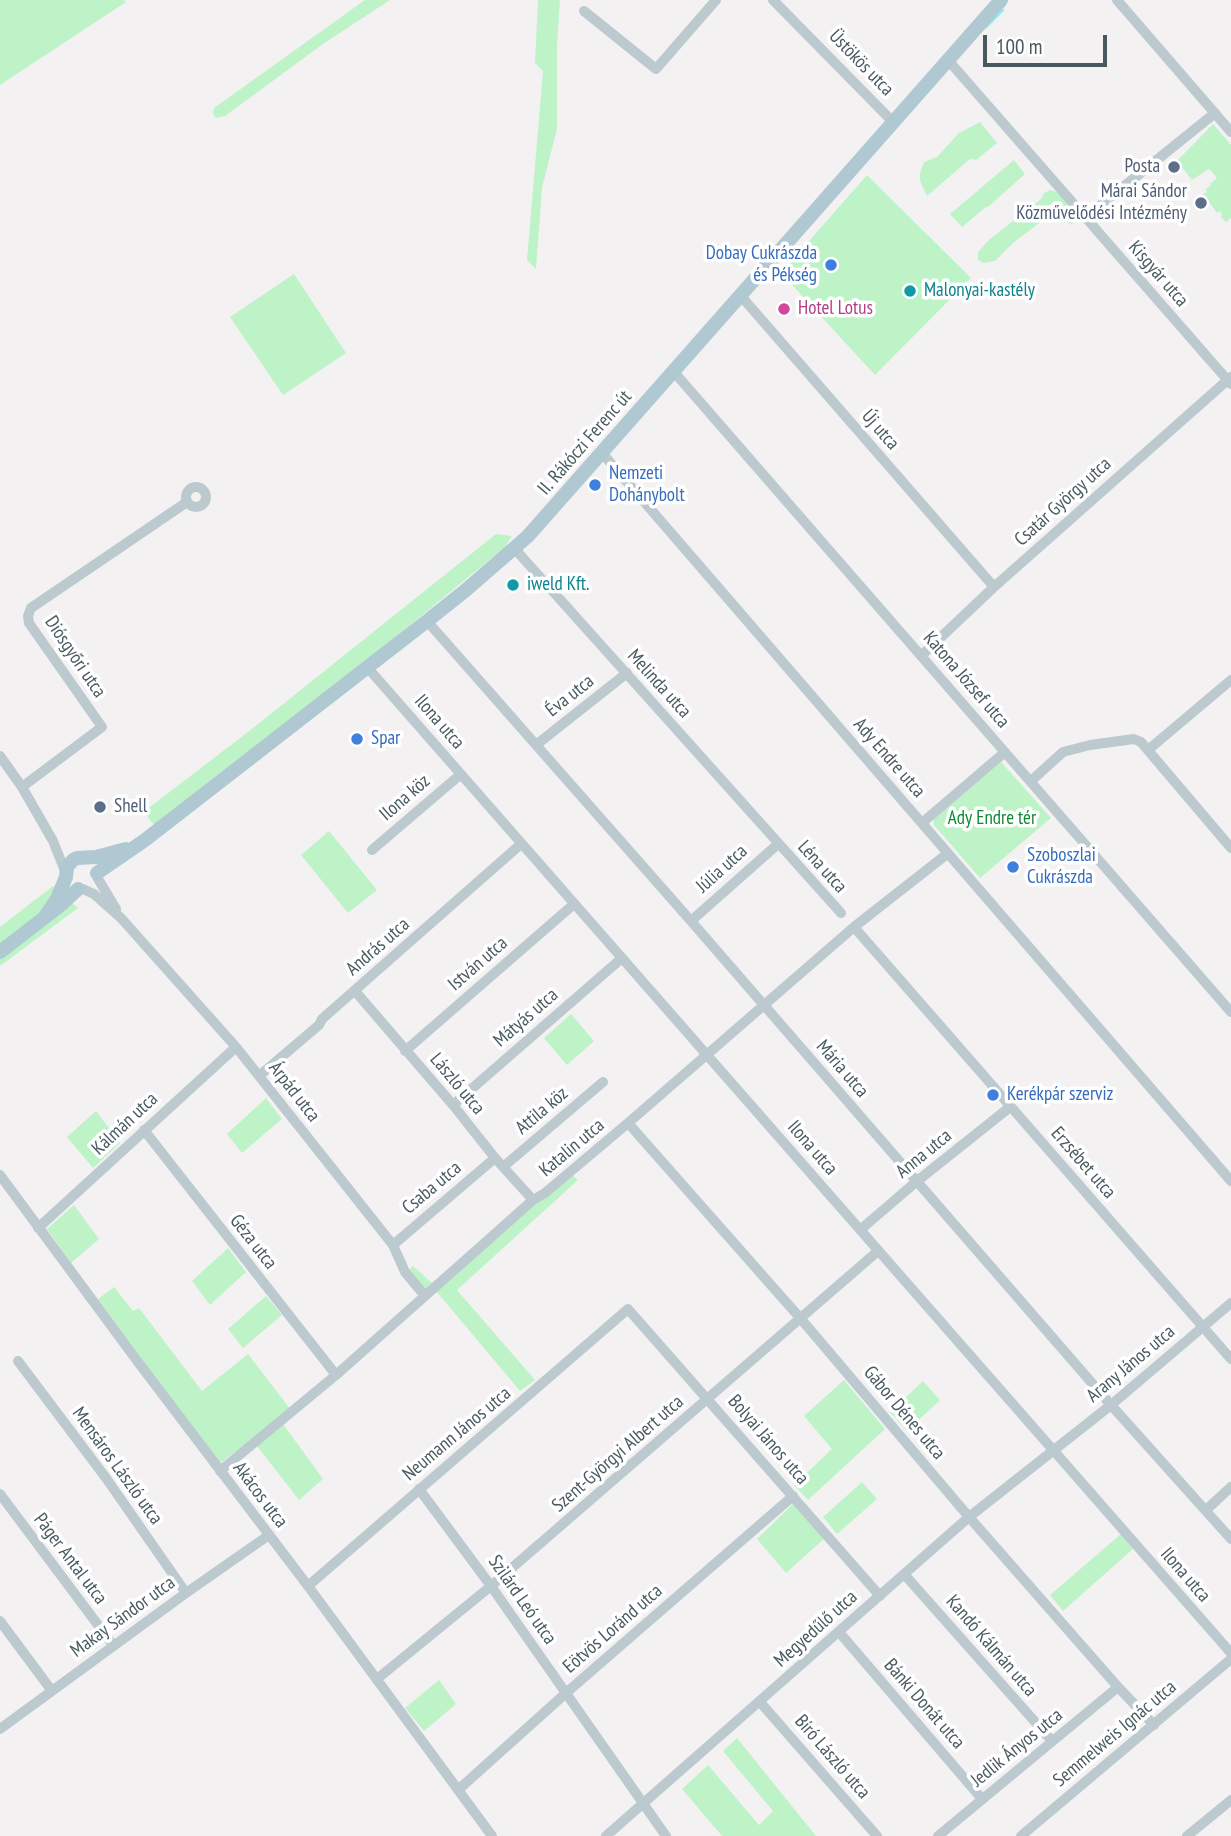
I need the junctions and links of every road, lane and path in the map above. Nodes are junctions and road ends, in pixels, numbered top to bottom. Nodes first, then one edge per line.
1 (716, 0) edge
2 (773, 0) edge
3 (1000, 0) edge
4 (1117, 0) edge
5 (584, 10) dead end
6 (948, 60) junction
7 (1215, 113) junction
8 (893, 122) junction
9 (1231, 132) edge
10 (1086, 217) junction
11 (741, 296) junction
12 (674, 372) junction
13 (1230, 380) edge
14 (602, 453) junction
15 (187, 502) dead end
16 (514, 548) junction
17 (994, 587) junction
18 (427, 621) junction
19 (921, 656) junction
20 (367, 667) junction
21 (627, 673) junction
22 (1231, 680) edge
23 (536, 745) junction
24 (1148, 750) junction
25 (1005, 752) junction
26 (0, 757) edge
27 (461, 774) junction
28 (1031, 781) junction
29 (22, 787) junction
30 (922, 823) junction
31 (53, 841) junction
32 (522, 844) junction
33 (778, 844) junction
34 (136, 846) junction
35 (1231, 848) edge
36 (372, 850) dead end
37 (947, 854) junction
38 (82, 858) junction
39 (66, 874) junction
40 (97, 875) junction
41 (80, 889) junction
42 (575, 904) junction
43 (841, 914) dead end
44 (44, 918) junction
45 (121, 918) junction
46 (691, 921) junction
47 (854, 927) junction
48 (0, 952) edge
49 (622, 958) junction
50 (355, 991) junction
51 (763, 1005) junction
52 (1231, 1012) edge
53 (236, 1047) junction
54 (405, 1051) junction
55 (707, 1054) junction
56 (260, 1076) junction
57 (603, 1083) dead end
58 (453, 1105) junction
59 (1010, 1107) junction
60 (628, 1123) junction
61 (144, 1130) junction
62 (495, 1158) junction
63 (503, 1167) junction
64 (0, 1175) edge
65 (1231, 1181) edge
66 (916, 1182) junction
67 (533, 1200) junction
68 (38, 1228) junction
69 (860, 1230) junction
70 (393, 1245) junction
71 (878, 1251) junction
72 (425, 1296) junction
73 (1231, 1303) edge
74 (628, 1309) joint
75 (801, 1319) junction
76 (1203, 1326) junction
77 (1231, 1359) edge
78 (18, 1361) dead end
79 (336, 1375) junction
80 (709, 1399) junction
81 (1111, 1405) junction
82 (1053, 1452) junction
83 (220, 1471) junction
84 (1231, 1487) edge
85 (419, 1489) junction
86 (0, 1494) edge
87 (793, 1496) junction
88 (1206, 1510) junction
89 (969, 1517) junction
90 (269, 1535) junction
91 (1231, 1539) edge
92 (904, 1574) junction
93 (308, 1586) junction
94 (491, 1586) junction
95 (186, 1593) junction
96 (880, 1596) junction
97 (0, 1621) edge
98 (839, 1632) junction
99 (113, 1646) junction
100 (1231, 1653) edge
101 (1231, 1659) edge
102 (377, 1679) junction
103 (1118, 1687) junction
104 (52, 1691) junction
105 (566, 1693) junction
106 (760, 1702) junction
107 (1154, 1726) junction
108 (0, 1729) edge
109 (1052, 1741) junction
110 (458, 1790) junction
111 (982, 1799) junction
112 (1231, 1800) edge
113 (644, 1804) junction
114 (492, 1836) edge
115 (606, 1836) edge
116 (666, 1836) edge
117 (877, 1836) edge
118 (938, 1836) edge
119 (1021, 1836) edge
120 (1187, 1836) edge

1 - 5 street
2 - 8 street, Üstökös utca
3 - 6 main road, II. Rákóczi Ferenc út
4 - 7 street
6 - 8 main road, II. Rákóczi Ferenc út
6 - 10 street, Kisgyár utca
7 - 9 street
7 - 10 street
8 - 11 main road, II. Rákóczi Ferenc út
10 - 13 street, Kisgyár utca
11 - 12 main road, II. Rákóczi Ferenc út
11 - 17 street, Új utca
12 - 14 main road, II. Rákóczi Ferenc út
12 - 19 street, Katona József utca
13 - 17 street, Csatár György utca
14 - 16 main road, II. Rákóczi Ferenc út
14 - 30 street, Ady Endre utca
15 - 29 street, Diósgyőri utca
16 - 18 main road, II. Rákóczi Ferenc út
16 - 21 street, Melinda utca
17 - 19 street, Csatár György utca
18 - 20 main road, II. Rákóczi Ferenc út
18 - 23 street, Mária utca
19 - 25 street, Katona József utca
20 - 27 street, Ilona utca
20 - 34 main road, II. Rákóczi Ferenc út
21 - 23 street, Éva utca
21 - 33 street, Melinda utca
22 - 24 street
23 - 46 street, Mária utca
24 - 28 street
24 - 35 street
25 - 28 street, Katona József utca
25 - 30 street
26 - 29 street
27 - 32 street, Ilona utca
27 - 36 street, Ilona köz
28 - 52 street, Katona József utca
29 - 31 street
30 - 37 street, Ady Endre utca
31 - 38 street
31 - 39 street
32 - 42 street, Ilona utca
32 - 50 street, András utca
33 - 43 street, Léna utca
33 - 46 street, Júlia utca
34 - 38 main road, II. Rákóczi Ferenc út
34 - 40 main road, II. Rákóczi Ferenc út
37 - 47 street, Katalin utca
37 - 65 street, Ady Endre utca
38 - 39 main road, II. Rákóczi Ferenc út
38 - 40 main road
39 - 41 main road
39 - 44 main road, II. Rákóczi Ferenc út
40 - 41 main road, II. Rákóczi Ferenc út
40 - 45 street, Árpád utca
41 - 44 main road, II. Rákóczi Ferenc út
41 - 45 street, Árpád utca
42 - 49 street, Ilona utca
42 - 54 street, István utca
44 - 48 main road, II. Rákóczi Ferenc út
45 - 53 street, Árpád utca
46 - 51 street, Mária utca
47 - 51 street, Katalin utca
47 - 59 street, Erzsébet utca
49 - 55 street, Ilona utca
49 - 58 street, Mátyás utca
50 - 54 street, László utca
50 - 56 street, András utca
51 - 55 street, Katalin utca
51 - 66 street, Mária utca
53 - 56 street, Árpád utca
53 - 61 street, Kálmán utca
54 - 58 street, László utca
55 - 60 street, Katalin utca
55 - 69 street, Ilona utca
56 - 70 street, Árpád utca
57 - 63 street, Attila köz
58 - 62 street, László utca
59 - 66 street, Anna utca
59 - 76 street, Erzsébet utca
60 - 67 street, Katalin utca
60 - 75 street, Gábor Dénes utca
61 - 68 street, Kálmán utca
61 - 79 street, Géza utca
62 - 63 street, László utca
62 - 70 street, Csaba utca
63 - 67 street, László utca
64 - 68 street, Akácos utca
66 - 69 street, Anna utca
66 - 81 street, Mária utca
67 - 72 street, Katalin utca
68 - 83 street, Akácos utca
69 - 71 street, Ilona utca
70 - 72 street, Árpád utca
71 - 75 street, Szent-Györgyi Albert utca
71 - 82 street, Ilona utca
72 - 79 street, Katalin utca
73 - 76 street, Arany János utca
74 - 80 street, Bolyai János utca
74 - 85 street, Neumann János utca
75 - 80 street, Szent-Györgyi Albert utca
75 - 89 street, Gábor Dénes utca
76 - 77 street, Erzsébet utca
76 - 81 street, Arany János utca
78 - 95 street, Mensáros László utca
79 - 83 street, Katalin utca
80 - 87 street, Bolyai János utca
80 - 94 street, Szent-Györgyi Albert utca
81 - 82 street, Arany János utca
81 - 88 street, Mária utca
82 - 89 street, Megyedűlő utca
82 - 100 street, Ilona utca
83 - 90 street, Akácos utca
84 - 88 street
85 - 93 street, Neumann János utca
85 - 94 street, Szilárd Leó utca
86 - 99 street, Páger Antal utca
87 - 96 street, Bolyai János utca
87 - 105 street, Eötvös Loránd utca
88 - 91 street, Mária utca
89 - 92 street, Megyedűlő utca
89 - 103 street, Gábor Dénes utca
90 - 93 street, Akácos utca
90 - 95 street, Makay Sándor utca
92 - 96 street, Megyedűlő utca
92 - 109 street, Kandó Kálmán utca
93 - 102 street, Akácos utca
94 - 102 street, Szent-Györgyi Albert utca
94 - 105 street, Szilárd Leó utca
95 - 99 street, Makay Sándor utca
96 - 98 street, Megyedűlő utca
97 - 104 street
98 - 106 street, Megyedűlő utca
98 - 111 street, Bánki Donát utca
99 - 104 street, Makay Sándor utca
101 - 107 street, Semmelweis Ignác utca
102 - 110 street, Akácos utca
103 - 107 street, Gábor Dénes utca
103 - 109 street, Jedlik Ányos utca
104 - 108 street, Makay Sándor utca
105 - 110 street, Eötvös Loránd utca
105 - 113 street, Szilárd Leó utca
106 - 113 street, Megyedűlő utca
106 - 117 street, Bíró László utca
107 - 119 street, Semmelweis Ignác utca
109 - 111 street, Jedlik Ányos utca
110 - 114 street, Akácos utca
111 - 118 street, Jedlik Ányos utca
112 - 120 street
113 - 115 street, Megyedűlő utca
113 - 116 street, Szilárd Leó utca

